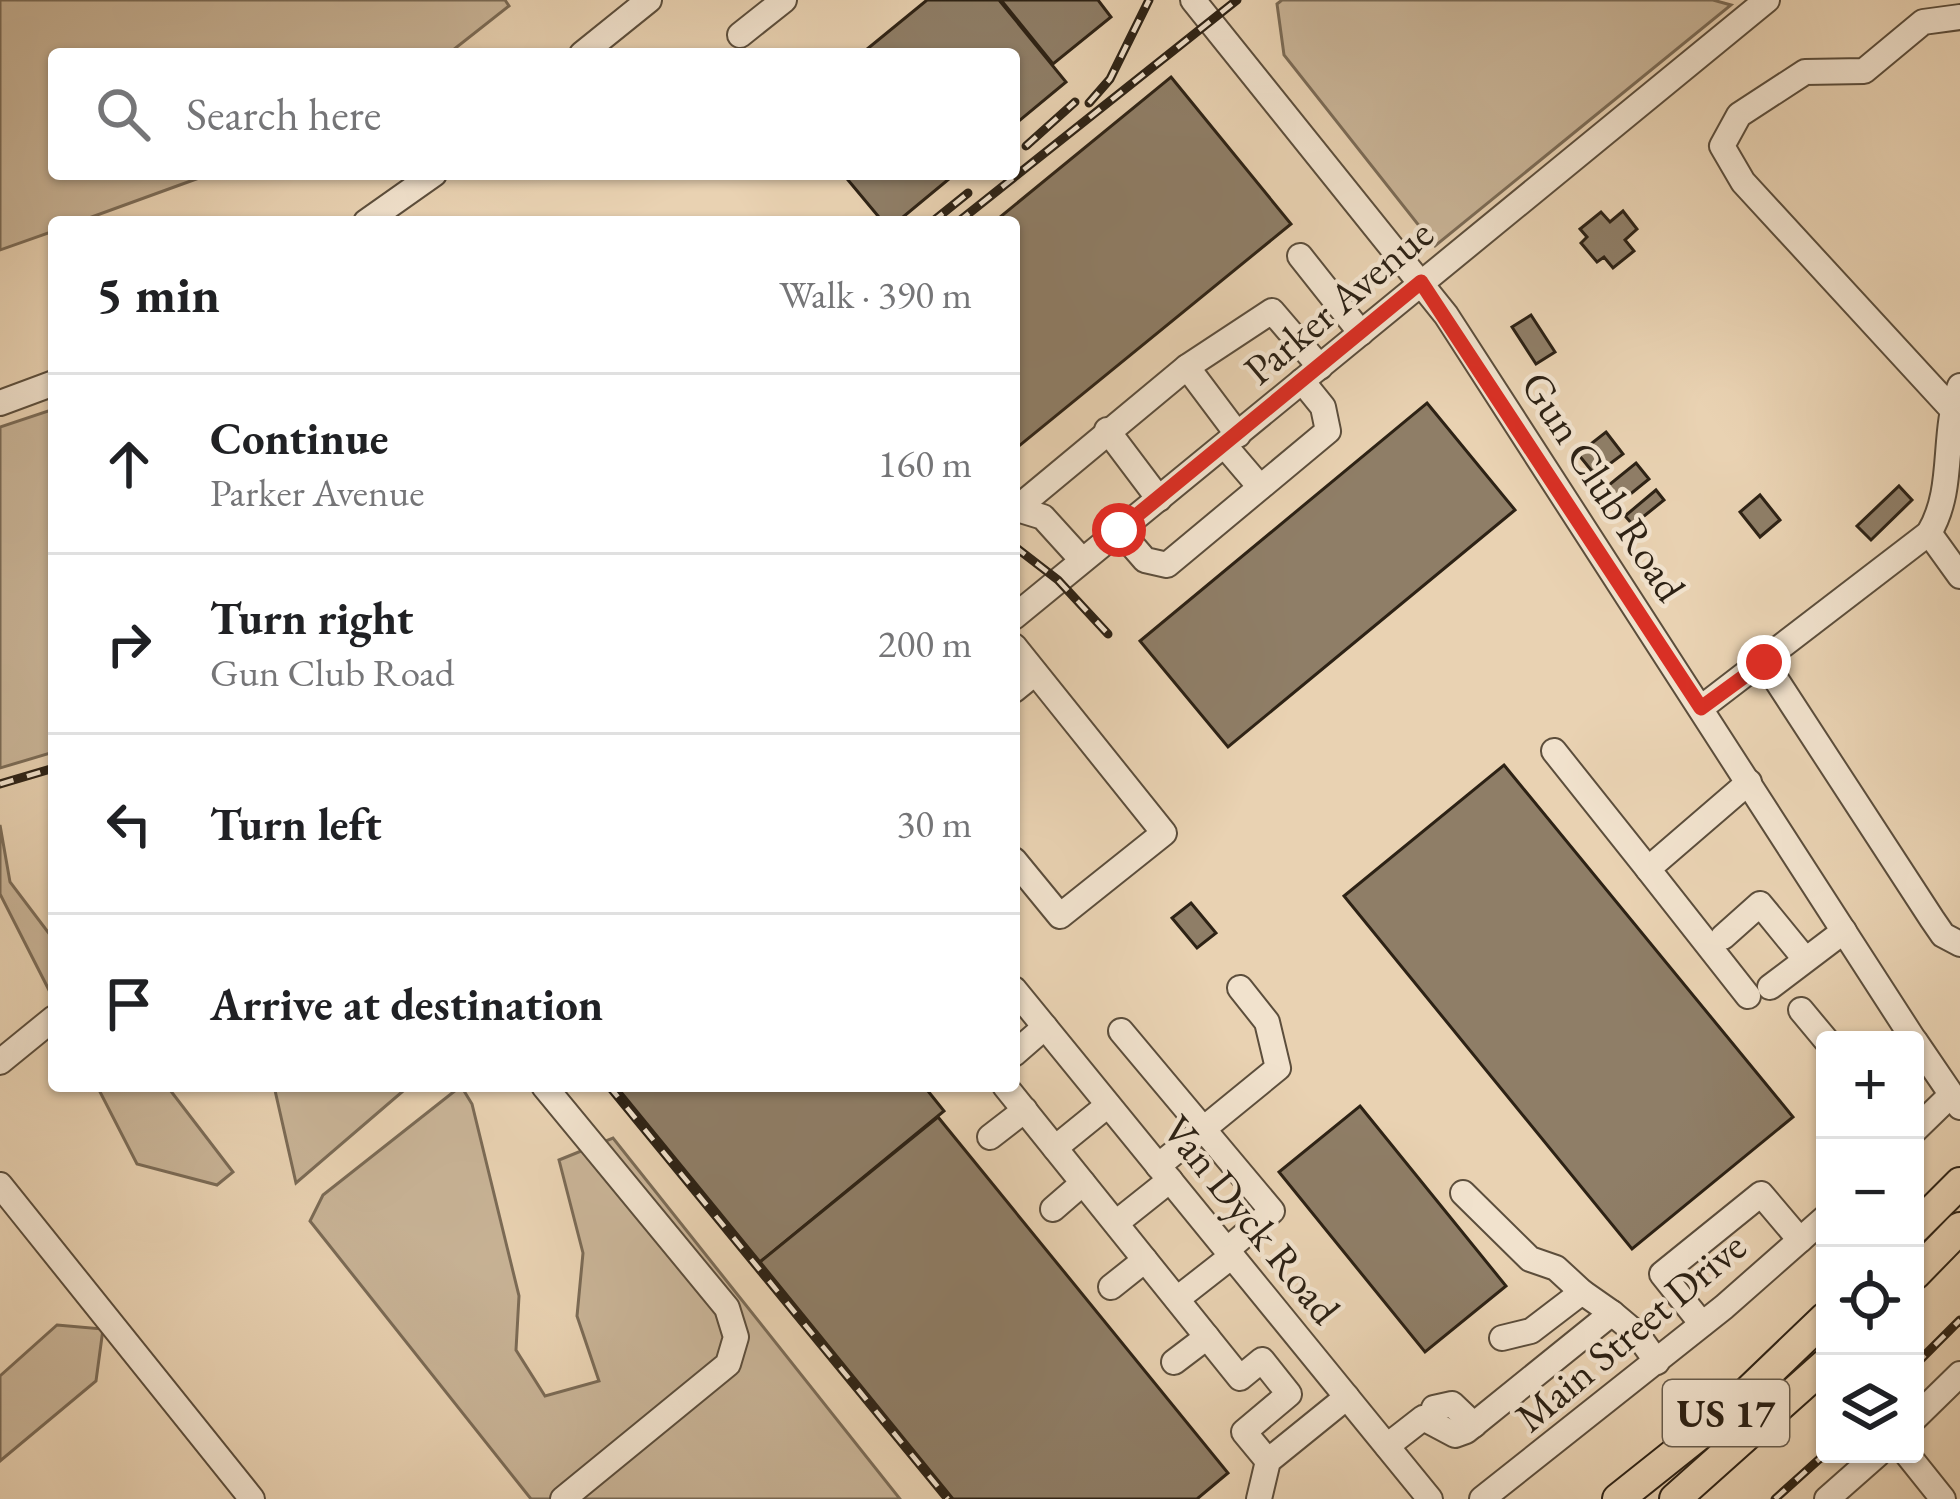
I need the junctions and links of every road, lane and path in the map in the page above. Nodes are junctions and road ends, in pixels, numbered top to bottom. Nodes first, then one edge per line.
1 (649, 0) edge
2 (784, 0) edge
3 (1193, 0) edge
4 (1767, 0) edge
5 (1960, 17) edge
6 (740, 35) dead end
7 (589, 48) edge
8 (427, 180) edge
9 (382, 216) edge
10 (1300, 256) dead end
11 (1421, 282) junction
12 (1361, 333) junction
13 (1186, 368) junction
14 (1311, 374) junction
15 (48, 385) edge
16 (1956, 397) edge
17 (0, 404) edge
18 (1107, 430) junction
19 (1232, 440) junction
20 (1260, 488) junction
21 (1159, 499) junction
22 (1020, 504) edge
23 (1020, 510) edge
24 (1119, 530) junction
25 (1930, 533) junction
26 (1082, 560) junction
27 (1960, 576) edge
28 (1020, 612) edge
29 (1020, 654) edge
30 (1764, 662) junction
31 (1035, 673) junction
32 (1020, 685) edge
33 (1701, 708) junction
34 (1553, 751) dead end
35 (1748, 782) junction
36 (1020, 867) edge
37 (1648, 869) junction
38 (1844, 931) junction
39 (1723, 937) dead end
40 (1960, 944) edge
41 (1805, 959) junction
42 (1240, 988) dead end
43 (1020, 996) edge
44 (1802, 1010) dead end
45 (48, 1023) edge
46 (1045, 1027) junction
47 (1121, 1031) dead end
48 (1819, 1031) edge
49 (1909, 1031) edge
50 (1020, 1049) edge
51 (1924, 1052) edge
52 (0, 1062) edge
53 (1953, 1088) edge
54 (549, 1092) edge
55 (1010, 1092) edge
56 (1108, 1105) junction
57 (1024, 1110) junction
58 (1924, 1120) edge
59 (1202, 1128) junction
60 (990, 1137) dead end
61 (1055, 1148) junction
62 (1164, 1173) junction
63 (1083, 1183) junction
64 (1960, 1183) edge
65 (0, 1185) edge
66 (1463, 1192) dead end
67 (1053, 1209) dead end
68 (1924, 1219) edge
69 (1116, 1223) junction
70 (1816, 1226) edge
71 (1960, 1228) edge
72 (1800, 1240) junction
73 (1230, 1253) junction
74 (1145, 1260) junction
75 (1924, 1265) edge
76 (1111, 1287) dead end
77 (1582, 1292) junction
78 (1177, 1299) junction
79 (1612, 1313) junction
80 (1702, 1324) junction
81 (1816, 1327) edge
82 (1294, 1333) junction
83 (1207, 1336) junction
84 (1502, 1338) dead end
85 (1802, 1342) junction
86 (1816, 1357) edge
87 (1262, 1360) junction
88 (1174, 1362) dead end
89 (1657, 1362) junction
90 (1816, 1374) edge
91 (1960, 1374) edge
92 (1347, 1397) junction
93 (1924, 1409) edge
94 (1387, 1446) junction
95 (1268, 1461) junction
96 (1867, 1463) edge
97 (1914, 1463) edge
98 (252, 1499) edge
99 (563, 1499) edge
100 (1258, 1499) edge
101 (1430, 1499) edge
102 (1481, 1499) edge
103 (1618, 1499) edge
104 (1675, 1499) edge
105 (1827, 1499) edge
106 (1943, 1499) edge

1 - 7 street
2 - 6 street
3 - 11 street, Gun Club Road
4 - 11 street, Parker Avenue
5 - 16 street
8 - 9 street
10 - 12 street
11 - 12 street, Parker Avenue
11 - 33 street, Gun Club Road
12 - 14 street, Parker Avenue
13 - 14 street
13 - 18 street
13 - 19 street
14 - 19 street, Parker Avenue
14 - 20 street
15 - 17 street
16 - 25 street
18 - 21 street
18 - 22 street
19 - 20 street
19 - 21 street, Parker Avenue
20 - 24 street
21 - 24 street, Parker Avenue
23 - 26 street
24 - 26 street, Parker Avenue
25 - 27 street
25 - 30 street
26 - 28 street, Parker Avenue
29 - 31 street
30 - 33 street
30 - 40 street
31 - 32 street
31 - 36 street
33 - 35 street, Gun Club Road
34 - 37 street
35 - 37 street
35 - 38 street, Gun Club Road
37 - 41 street
38 - 41 street
38 - 49 street, Gun Club Road
39 - 41 street
42 - 59 street
43 - 46 street, Van Dyck Road
44 - 48 street
45 - 52 street
46 - 50 street
46 - 56 street, Van Dyck Road
47 - 59 street
51 - 53 street, Gun Club Road
53 - 58 street
54 - 99 street
55 - 57 street
56 - 61 street
56 - 62 street, Van Dyck Road
57 - 60 street
57 - 61 street
59 - 62 street
59 - 73 street
61 - 63 street
62 - 69 street
62 - 73 street, Van Dyck Road
63 - 67 street
63 - 69 street
64 - 68 main road
65 - 98 street
66 - 77 street
69 - 74 street
70 - 72 street, Main Street Drive
71 - 75 main road
72 - 80 street, Main Street Drive
72 - 80 street
73 - 78 street
73 - 82 street, Van Dyck Road
74 - 76 street
74 - 78 street
77 - 79 street
77 - 84 street
78 - 83 street
79 - 89 street
79 - 94 street
80 - 89 street, Main Street Drive
81 - 85 main road, US 17
82 - 87 street
82 - 92 street, Van Dyck Road
83 - 87 street
83 - 88 street
85 - 86 street
85 - 103 main road, US 17
87 - 95 street
89 - 102 street, Main Street Drive
90 - 104 main road, US 17
91 - 93 street
92 - 94 street, Van Dyck Road
92 - 95 street
94 - 101 street, Van Dyck Road
95 - 100 street
96 - 105 street
97 - 106 street

